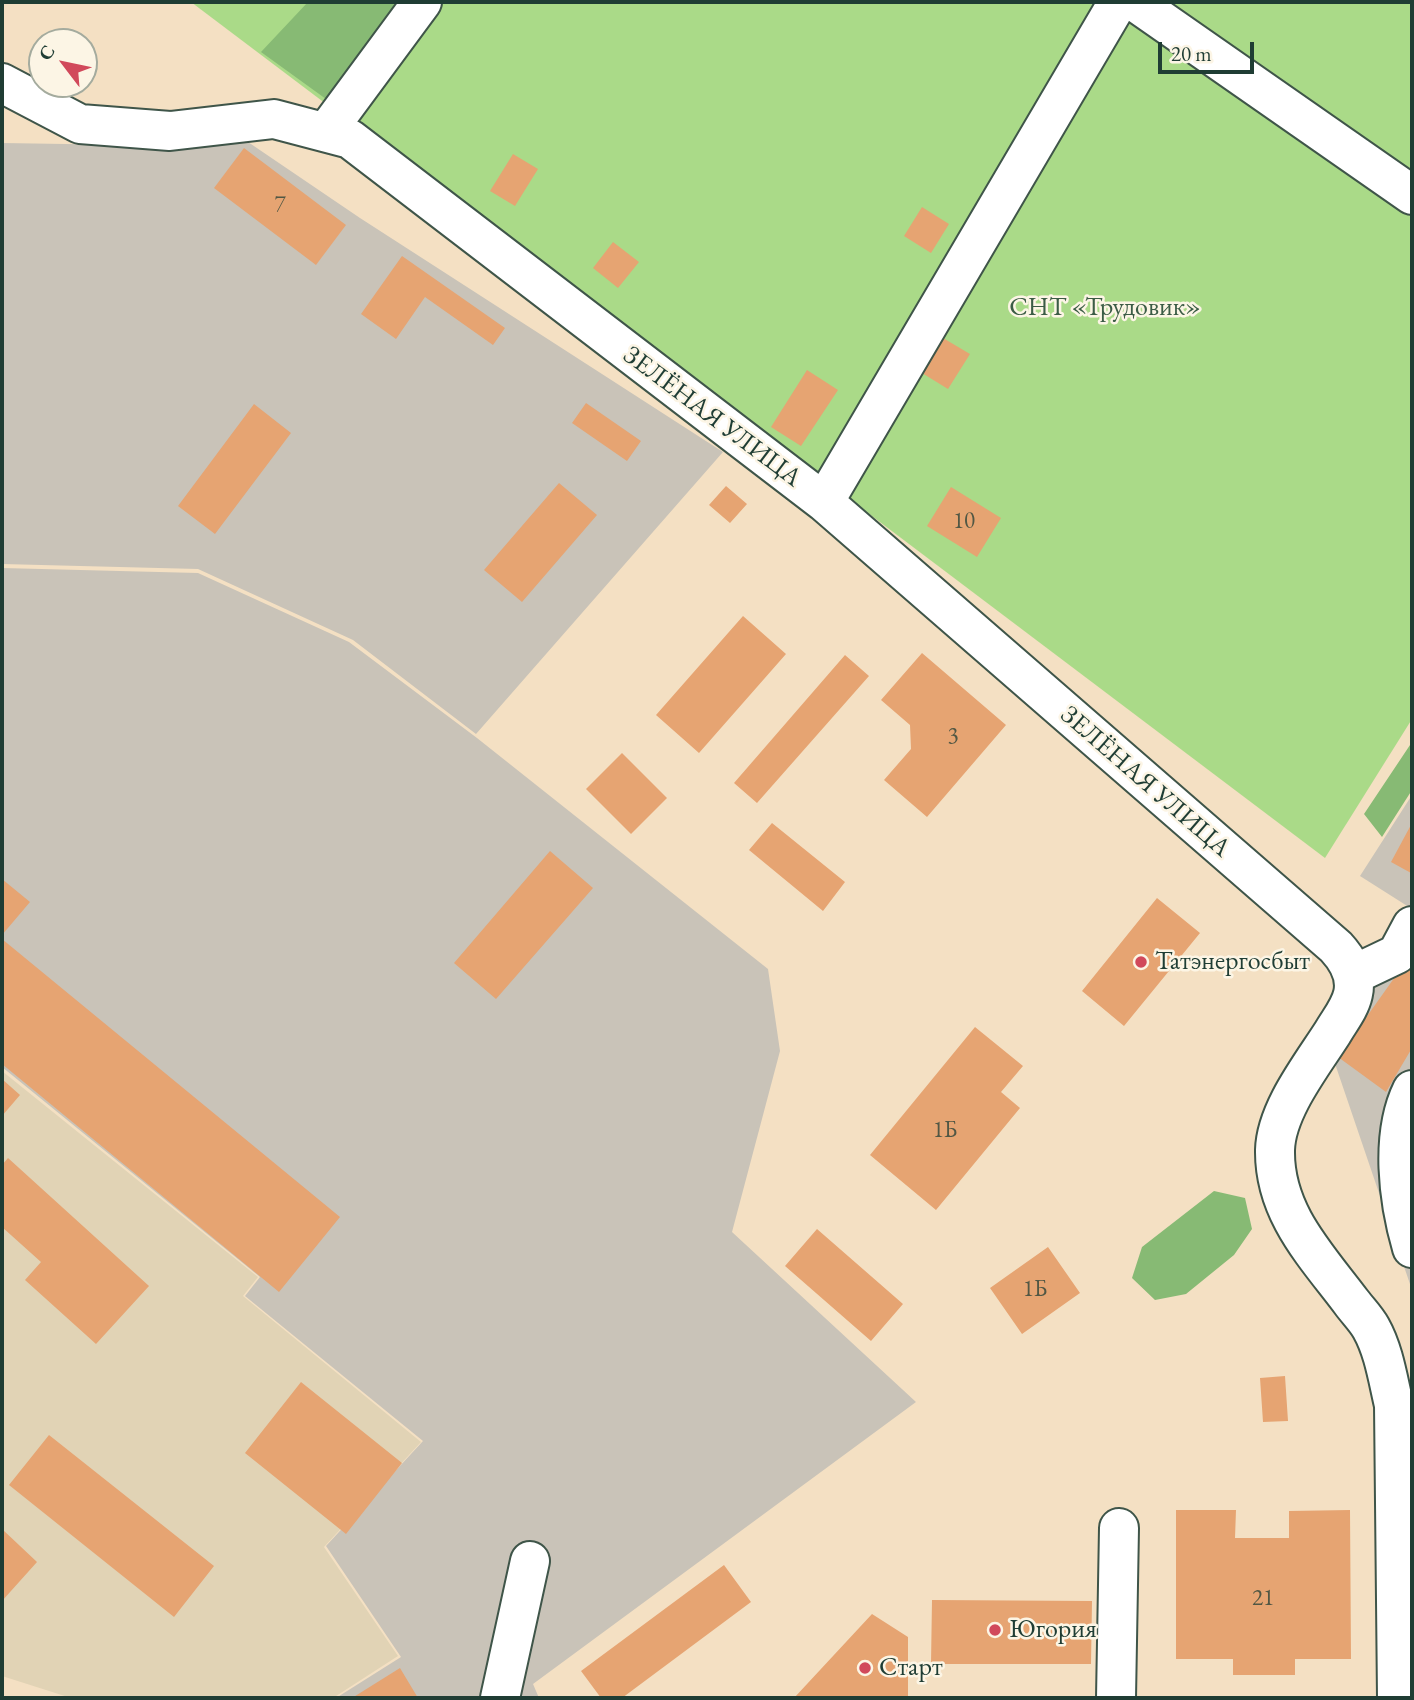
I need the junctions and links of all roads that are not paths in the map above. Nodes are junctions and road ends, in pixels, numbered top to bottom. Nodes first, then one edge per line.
1 (422, 2) edge
2 (1118, 2) edge
3 (1135, 2) edge
4 (2, 83) edge
5 (326, 132) junction
6 (1412, 195) edge
7 (824, 502) junction
8 (1412, 926) edge
9 (1345, 961) junction
10 (1412, 1090) edge
11 (1412, 1248) edge
12 (1403, 1392) edge
13 (1119, 1528) dead end
14 (530, 1561) dead end
15 (500, 1698) edge
16 (1116, 1698) edge
17 (1397, 1698) edge

1 - 5 street
2 - 7 street
3 - 6 street
4 - 5 street, ЗЕЛЁНАЯ УЛИЦА
5 - 7 street, ЗЕЛЁНАЯ УЛИЦА
7 - 9 street, ЗЕЛЁНАЯ УЛИЦА
8 - 9 street
9 - 12 street
10 - 11 street
12 - 17 street
13 - 16 street
14 - 15 street

